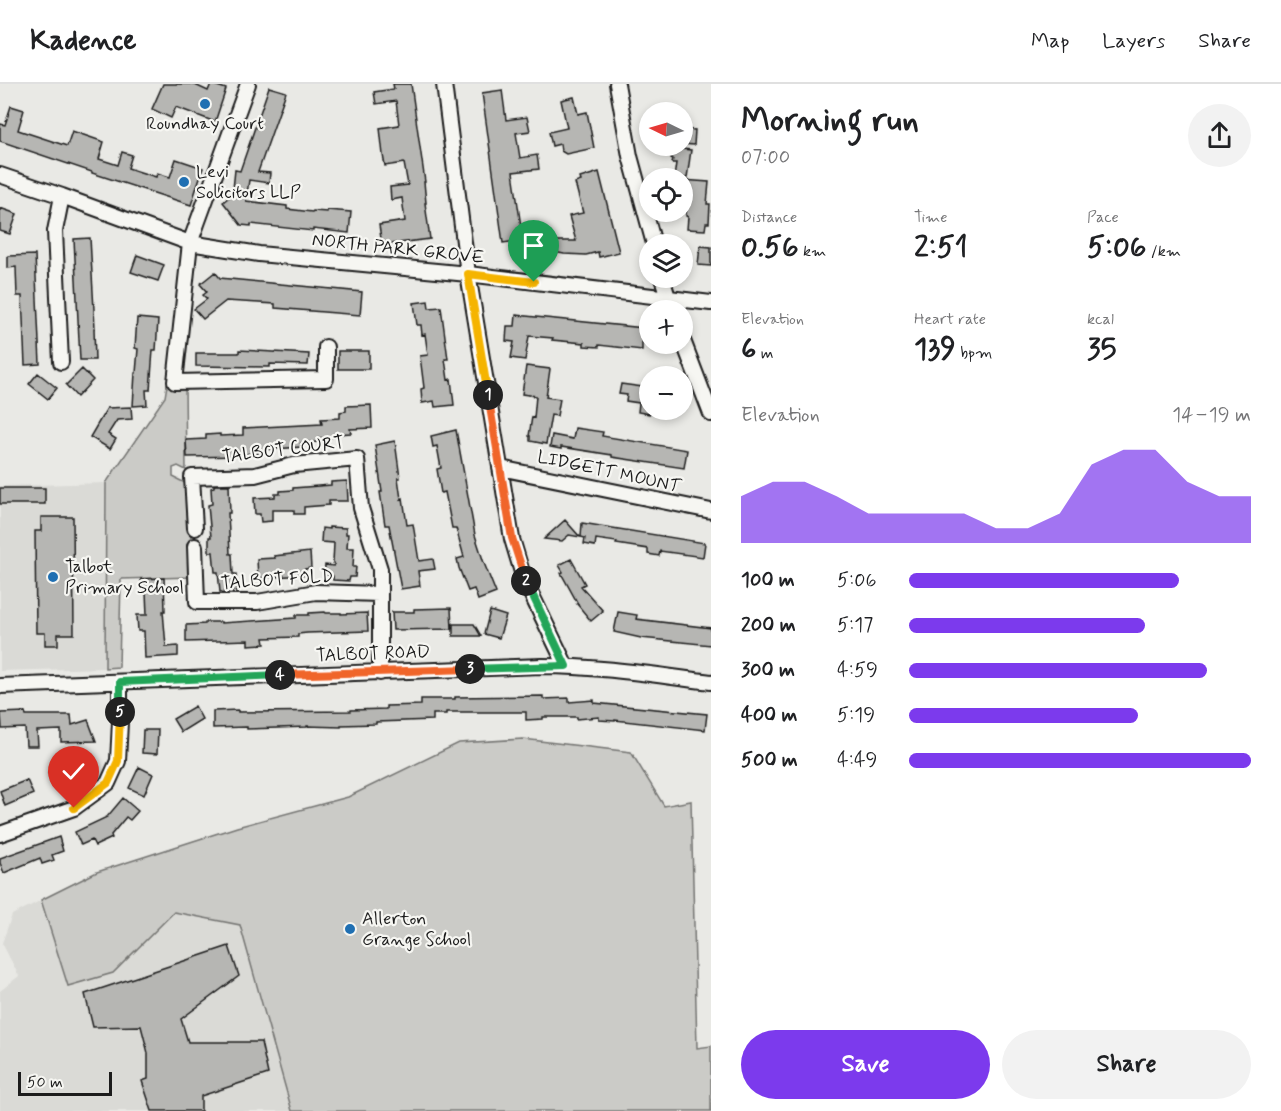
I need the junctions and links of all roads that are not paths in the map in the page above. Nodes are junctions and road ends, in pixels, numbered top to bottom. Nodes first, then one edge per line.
1 (248, 84) edge
2 (444, 84) edge
3 (617, 84) edge
4 (0, 175) edge
5 (62, 196) junction
6 (651, 234) edge
7 (190, 243) junction
8 (468, 274) junction
9 (643, 300) edge
10 (693, 303) edge
11 (711, 303) edge
12 (326, 347) dead end
13 (688, 354) edge
14 (61, 362) dead end
15 (711, 414) edge
16 (500, 468) junction
17 (711, 511) edge
18 (195, 528) dead end
19 (195, 546) dead end
20 (379, 594) junction
21 (566, 666) junction
22 (380, 673) junction
23 (120, 682) junction
24 (711, 682) edge
25 (0, 686) edge
26 (0, 834) edge

1 - 7 street
2 - 8 street
3 - 6 street
4 - 5 street, NORTH PARK GROVE
5 - 7 street, NORTH PARK GROVE
5 - 14 street
7 - 8 street, NORTH PARK GROVE
7 - 12 street
8 - 9 street, NORTH PARK GROVE
8 - 16 street
10 - 11 street, NORTH PARK GROVE
13 - 15 street
16 - 17 street, LIDGETT MOUNT
16 - 21 street
18 - 20 street, TALBOT COURT
19 - 20 street, TALBOT FOLD
20 - 22 street, TALBOT COURT
21 - 22 street, TALBOT ROAD
21 - 24 street, TALBOT ROAD
22 - 23 street, TALBOT ROAD
23 - 25 street, TALBOT ROAD
23 - 26 street

